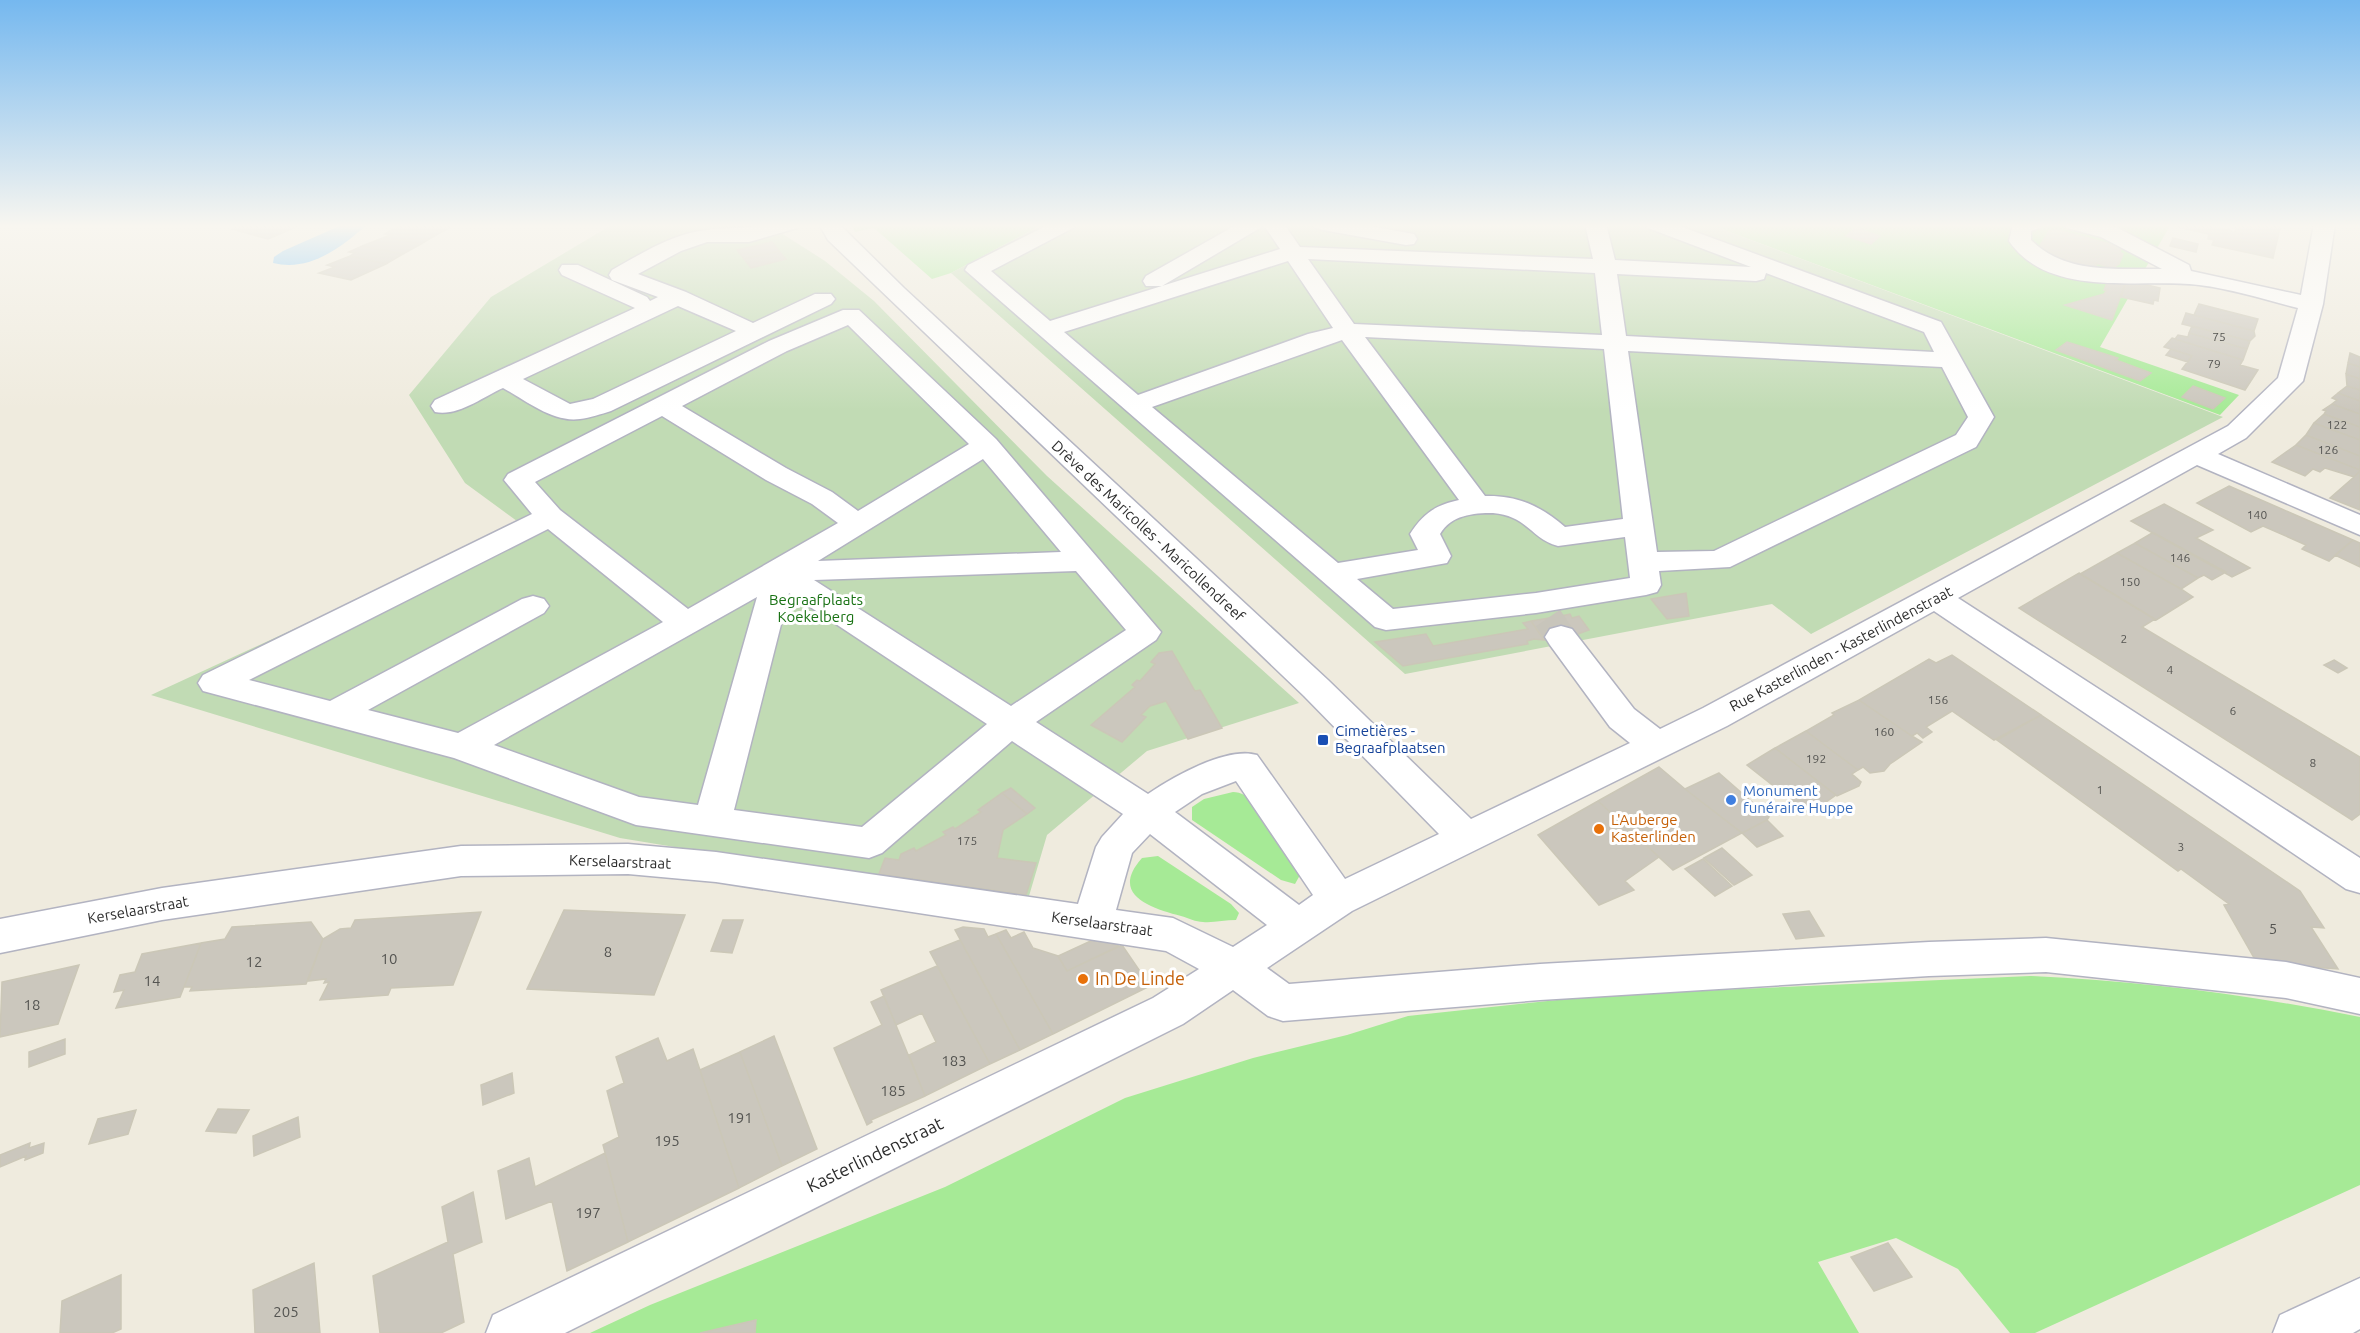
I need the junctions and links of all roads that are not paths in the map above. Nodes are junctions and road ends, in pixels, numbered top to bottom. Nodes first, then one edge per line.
1 (605, 286) edge
2 (650, 286) edge
3 (889, 286) edge
4 (995, 286) edge
5 (1145, 286) edge
6 (1164, 286) edge
7 (1315, 286) edge
8 (1608, 286) edge
9 (1817, 286) edge
10 (2233, 286) edge
11 (2314, 286) edge
12 (678, 297) junction
13 (2311, 304) junction
14 (1116, 306) junction
15 (654, 309) junction
16 (743, 326) junction
17 (1047, 330) junction
18 (1348, 331) junction
19 (720, 336) dead end
20 (1615, 341) junction
21 (1950, 360) junction
22 (503, 378) junction
23 (661, 404) junction
24 (1136, 404) junction
25 (444, 406) dead end
26 (987, 445) junction
27 (2198, 455) junction
28 (1478, 506) junction
29 (550, 516) junction
30 (857, 524) junction
31 (1638, 526) junction
32 (2360, 526) edge
33 (1085, 561) junction
34 (1643, 562) junction
35 (779, 572) junction
36 (1332, 573) junction
37 (1937, 598) junction
38 (533, 606) dead end
39 (1548, 619) junction
40 (686, 623) junction
41 (333, 714) junction
42 (1009, 724) junction
43 (1657, 746) junction
44 (462, 747) junction
45 (1148, 812) junction
46 (712, 822) junction
47 (1468, 839) junction
48 (2360, 878) edge
49 (1338, 900) junction
50 (1092, 923) junction
51 (1297, 926) junction
52 (0, 936) edge
53 (1234, 968) junction
54 (2360, 996) edge
55 (2360, 1303) edge
56 (511, 1333) edge
57 (2298, 1333) edge

1 - 15 street
2 - 12 street
3 - 47 street, Drève des Maricolles - Maricollendreef
4 - 17 street
5 - 14 street
6 - 14 street
7 - 18 street
8 - 20 street
9 - 21 street
10 - 13 street
11 - 13 street, Rue Kasterlinden - Kasterlindenstraat
12 - 15 street
12 - 16 street
13 - 27 street, Rue Kasterlinden - Kasterlindenstraat
14 - 17 street
15 - 22 street
16 - 19 street
16 - 22 street
17 - 24 street
18 - 20 street
18 - 24 street
18 - 28 street
20 - 21 street
20 - 31 street
21 - 34 street
22 - 25 street
23 - 26 street
23 - 29 street
23 - 30 street
24 - 36 street
26 - 30 street
26 - 33 street
27 - 32 street
27 - 37 street, Rue Kasterlinden - Kasterlindenstraat
28 - 31 street
28 - 36 street
29 - 40 street
29 - 41 street
30 - 35 street
31 - 34 street
33 - 35 street
33 - 42 street
34 - 39 street
35 - 40 street
35 - 42 street
35 - 46 street
36 - 39 street
37 - 43 street, Rue Kasterlinden - Kasterlindenstraat
37 - 48 street
38 - 41 street
39 - 43 street
40 - 44 street
41 - 44 street
42 - 45 street
42 - 46 street
43 - 47 street, Rue Kasterlinden - Kasterlindenstraat
44 - 46 street
45 - 49 street
45 - 50 street
45 - 51 street
47 - 49 street, Rue Kasterlinden - Kasterlindenstraat
49 - 51 street, Rue Kasterlinden - Kasterlindenstraat
50 - 52 street, Kerselaarstraat
50 - 53 street, Kerselaarstraat
51 - 53 street, Rue Kasterlinden - Kasterlindenstraat
53 - 54 street, Kerselaarstraat
53 - 56 street, Kasterlindenstraat
55 - 57 street

